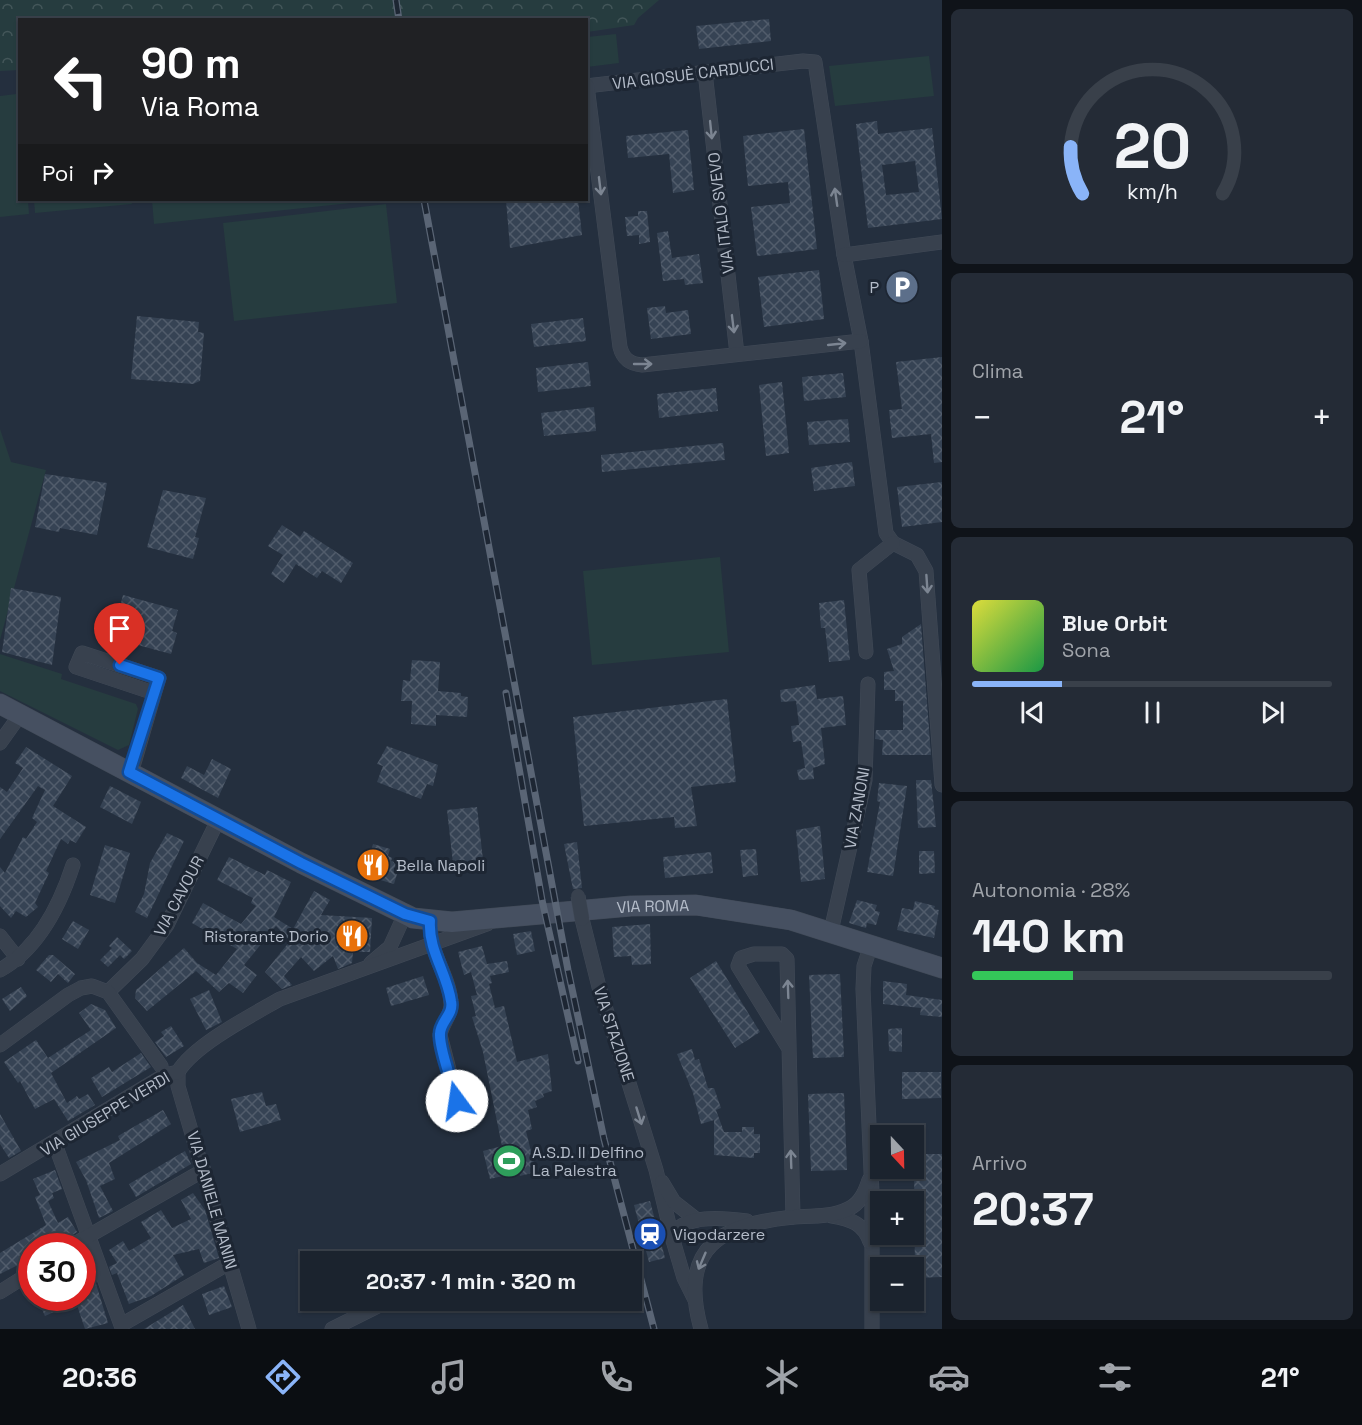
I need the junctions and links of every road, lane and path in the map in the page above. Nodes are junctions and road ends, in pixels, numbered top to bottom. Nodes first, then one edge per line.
1 (705, 72) junction
2 (588, 86) edge
3 (588, 94) edge
4 (942, 242) edge
5 (844, 255) junction
6 (861, 341) junction
7 (737, 354) junction
8 (893, 543) junction
9 (866, 652) dead end
10 (868, 684) dead end
11 (154, 693) junction
12 (0, 704) edge
13 (20, 715) junction
14 (0, 743) edge
15 (138, 777) junction
16 (942, 785) edge
17 (218, 820) junction
18 (73, 865) dead end
19 (578, 896) dead end
20 (405, 914) junction
21 (498, 920) junction
22 (430, 921) junction
23 (831, 931) junction
24 (0, 936) edge
25 (432, 945) junction
26 (872, 945) junction
27 (18, 958) junction
28 (365, 967) junction
29 (942, 968) edge
30 (0, 970) edge
31 (108, 992) junction
32 (0, 1045) edge
33 (788, 1047) junction
34 (161, 1066) dead end
35 (178, 1072) junction
36 (463, 1124) dead end
37 (55, 1144) junction
38 (204, 1170) junction
39 (656, 1170) junction
40 (0, 1174) edge
41 (869, 1180) junction
42 (828, 1215) junction
43 (793, 1217) junction
44 (697, 1220) junction
45 (755, 1222) junction
46 (90, 1233) edge
47 (92, 1233) edge
48 (672, 1237) junction
49 (873, 1250) junction
50 (96, 1252) edge
51 (231, 1262) junction
52 (18, 1281) edge
53 (0, 1292) edge
54 (695, 1300) junction
55 (368, 1311) edge
56 (249, 1329) edge
57 (332, 1329) edge
58 (701, 1329) edge
59 (872, 1329) edge

1 - 2 street, VIA GIOSUÈ CARDUCCI
5 -> 1 street, VIA GIOSUÈ CARDUCCI
1 -> 7 street, VIA ITALO SVEVO
3 -> 7 street, VIA GIOSUÈ CARDUCCI
4 - 5 street
5 - 6 street, VIA GIOSUÈ CARDUCCI
7 -> 6 street, VIA GIOSUÈ CARDUCCI
6 - 8 street, VIA GIOSUÈ CARDUCCI
8 - 9 street
8 -> 16 street
10 - 23 street, VIA ZANONI
11 - 11 street
11 - 15 street
12 - 13 main road, VIA ROMA
13 - 14 street
13 - 15 main road, VIA ROMA
15 - 17 main road, VIA ROMA
17 - 20 main road, VIA ROMA
17 - 31 street, VIA CAVOUR
18 - 27 street
19 -> 39 street, VIA STAZIONE, bridge
20 - 22 main road, VIA ROMA
20 - 28 street, VIA GIUSEPPE VERDI
21 - 22 main road, VIA ROMA
21 - 23 main road, VIA ROMA
21 - 25 street, VIA GIUSEPPE VERDI
22 - 25 street
23 - 26 main road, VIA ROMA
24 - 27 street
25 - 28 street, VIA GIUSEPPE VERDI
25 - 36 street
26 - 29 main road, VIA ROMA
26 - 41 street
27 - 30 street
28 - 35 street, VIA GIUSEPPE VERDI
31 - 32 street
31 - 34 street
33 -> 33 street
43 -> 33 street
35 - 37 street, VIA GIUSEPPE VERDI
35 - 38 street, VIA DANIELE MANIN
37 - 40 street, VIA GIUSEPPE VERDI
37 - 46 street
38 - 47 street
38 - 51 street, VIA DANIELE MANIN
39 - 44 street, VIA STAZIONE
39 - 48 street, VIA STAZIONE
41 - 42 street, VIA STAZIONE
41 - 49 street
42 - 43 street, VIA STAZIONE
42 - 49 street, VIA STAZIONE
43 - 45 street, VIA STAZIONE
44 - 45 street, VIA STAZIONE
44 - 48 street
45 -> 54 street, VIA STAZIONE
48 - 54 street, VIA STAZIONE
49 - 59 street
50 - 51 street
51 - 56 street, VIA DANIELE MANIN
52 - 53 street
54 - 58 street, VIA STAZIONE
55 - 57 street

